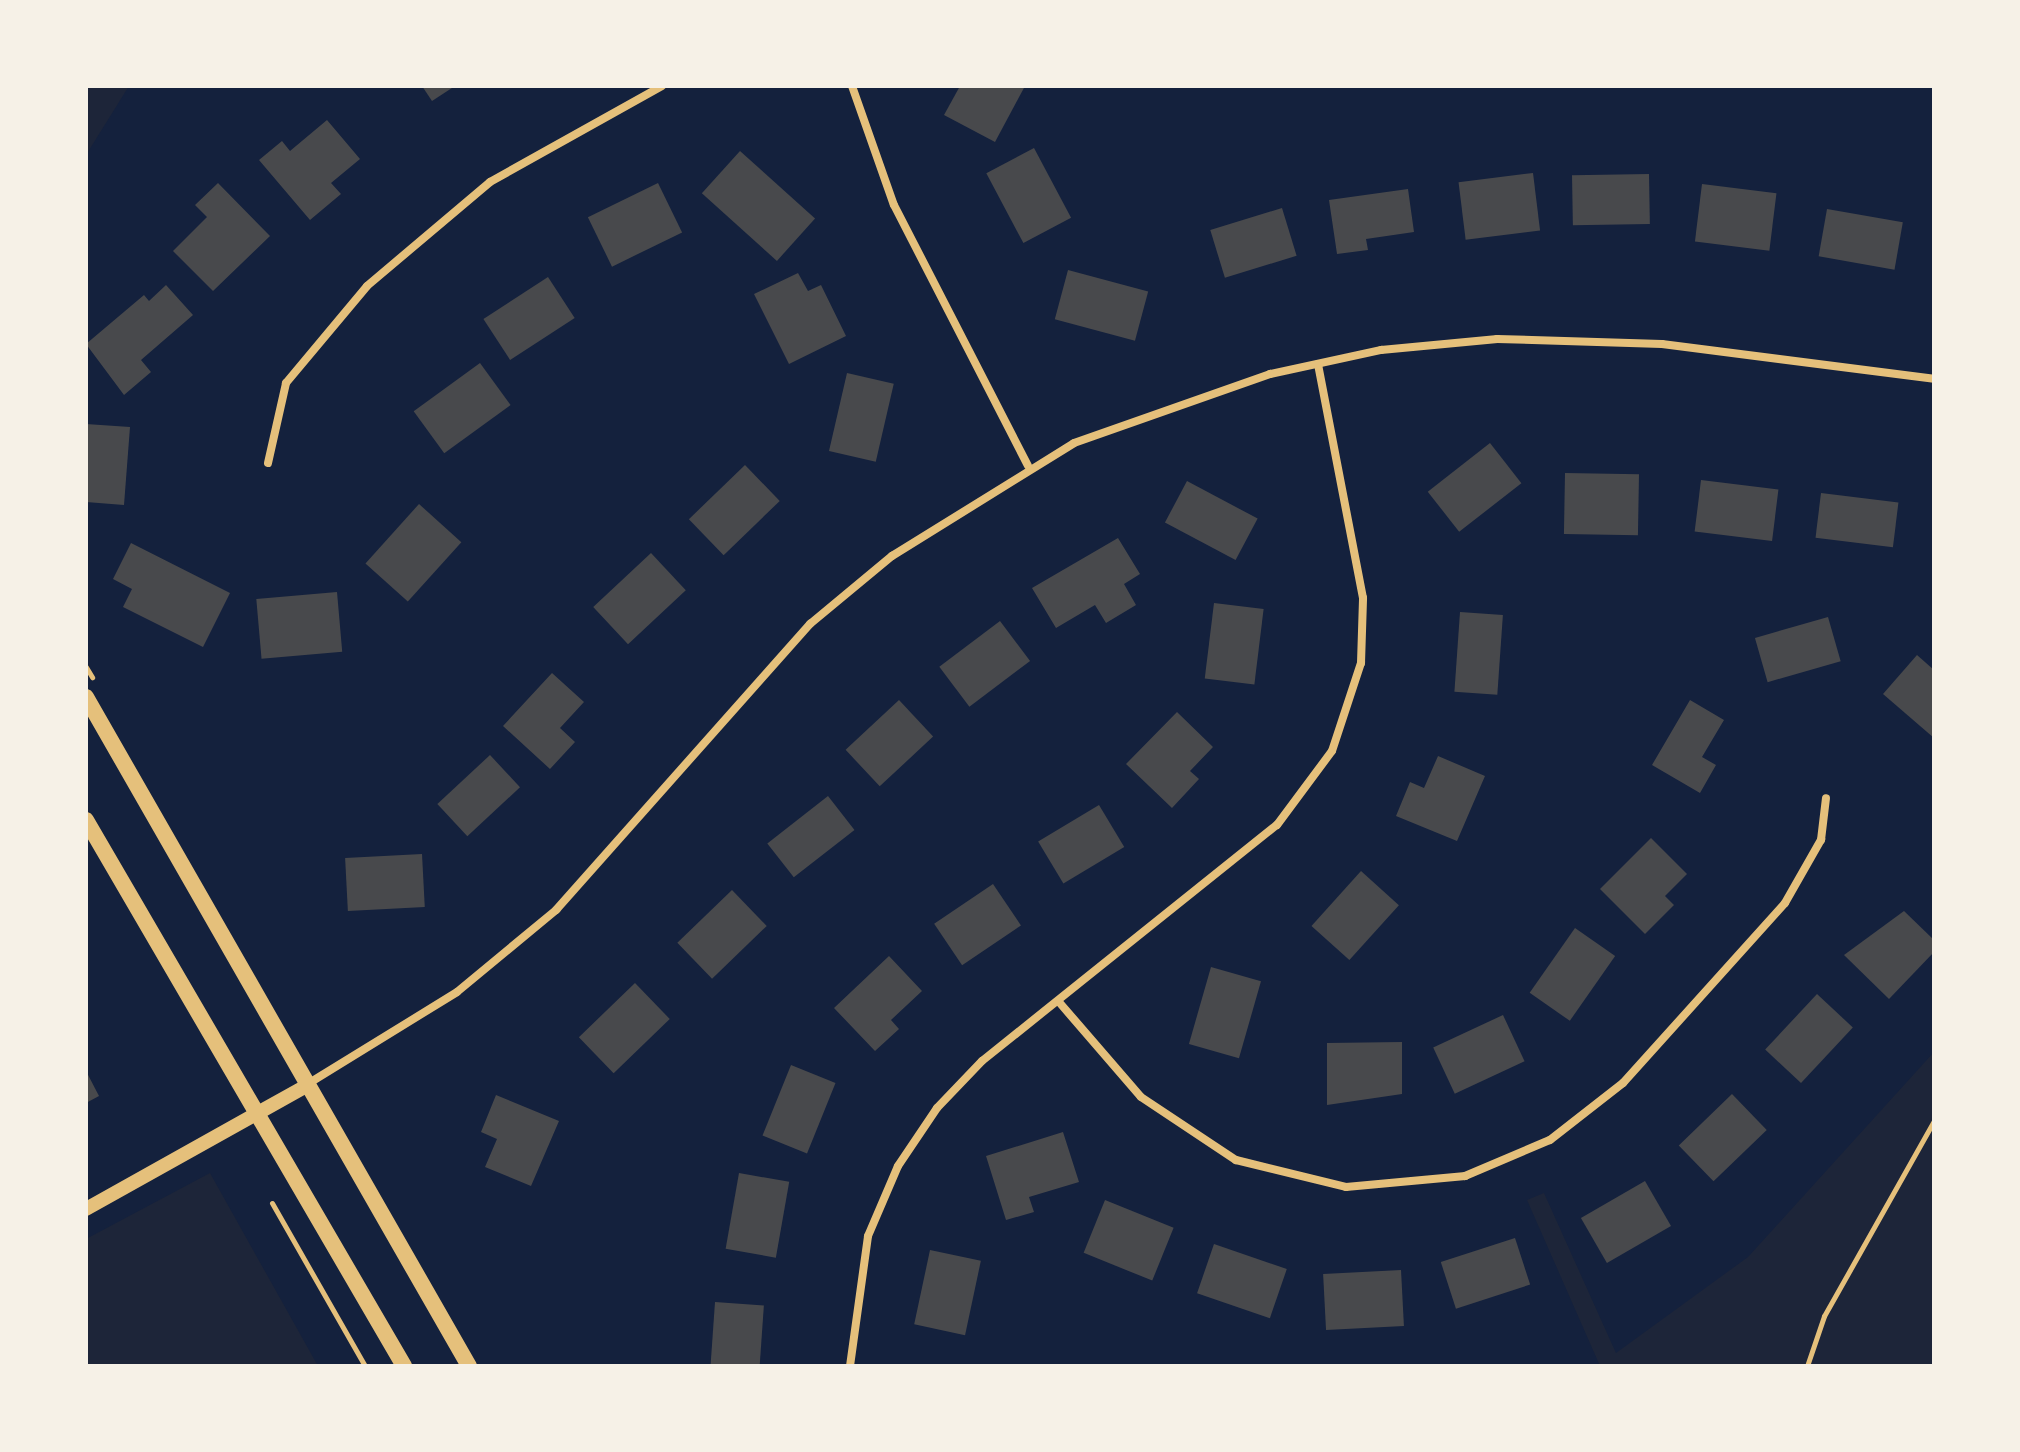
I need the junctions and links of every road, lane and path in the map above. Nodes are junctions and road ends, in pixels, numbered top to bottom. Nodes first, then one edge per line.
1 (662, 86) edge
2 (852, 86) edge
3 (1318, 364) junction
4 (1934, 379) edge
5 (268, 463) dead end
6 (1028, 466) junction
7 (86, 697) edge
8 (1826, 798) dead end
9 (86, 820) edge
10 (1059, 1002) junction
11 (306, 1086) junction
12 (255, 1115) junction
13 (1934, 1121) edge
14 (272, 1203) dead end
15 (86, 1209) edge
16 (365, 1366) edge
17 (404, 1366) edge
18 (469, 1366) edge
19 (850, 1366) edge
20 (1807, 1366) edge

1 - 5 street
2 - 6 street
3 - 4 street
3 - 6 street
3 - 10 street
6 - 11 street
7 - 11 main road
8 - 10 street
9 - 12 main road
10 - 19 street
11 - 12 street
11 - 18 main road
12 - 15 street
12 - 17 main road
13 - 20 path
14 - 16 path

